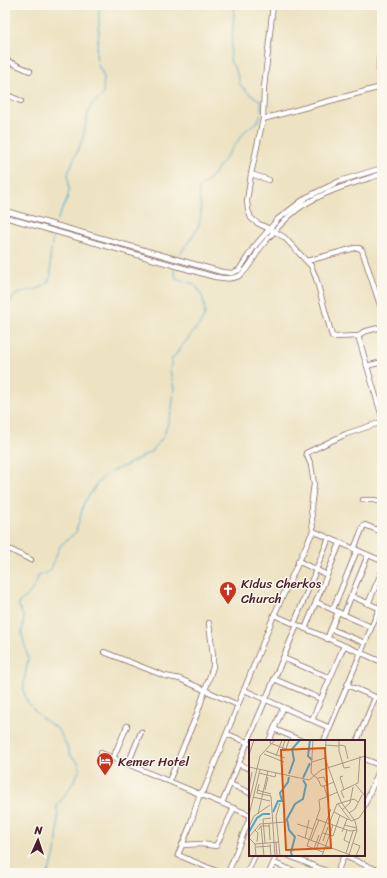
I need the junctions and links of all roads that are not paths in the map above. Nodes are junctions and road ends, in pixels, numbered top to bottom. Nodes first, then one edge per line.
1 (274, 5) edge
2 (382, 37) edge
3 (5, 60) edge
4 (30, 71) dead end
5 (381, 88) edge
6 (5, 94) edge
7 (21, 101) dead end
8 (262, 119) junction
9 (382, 168) edge
10 (251, 174) junction
11 (382, 174) edge
12 (269, 180) dead end
13 (5, 211) edge
14 (15, 214) junction
15 (5, 217) edge
16 (13, 220) junction
17 (269, 229) junction
18 (274, 231) junction
19 (90, 238) junction
20 (307, 261) junction
21 (382, 311) edge
22 (382, 327) edge
23 (359, 336) junction
24 (382, 362) edge
25 (367, 366) junction
26 (382, 417) edge
27 (382, 422) edge
28 (363, 500) dead end
29 (382, 502) edge
30 (312, 530) junction
31 (382, 532) edge
32 (329, 538) junction
33 (340, 543) junction
34 (5, 547) edge
35 (356, 550) junction
36 (368, 555) junction
37 (31, 560) dead end
38 (298, 561) junction
39 (382, 561) edge
40 (316, 570) junction
41 (382, 571) edge
42 (327, 575) junction
43 (351, 596) junction
44 (316, 602) junction
45 (382, 602) edge
46 (368, 604) junction
47 (379, 608) junction
48 (333, 609) junction
49 (338, 612) junction
50 (344, 614) junction
51 (274, 615) junction
52 (209, 623) dead end
53 (295, 625) junction
54 (371, 627) junction
55 (305, 629) junction
56 (331, 629) junction
57 (327, 639) junction
58 (365, 643) junction
59 (344, 646) junction
60 (104, 652) dead end
61 (361, 653) junction
62 (282, 658) junction
63 (382, 662) edge
64 (330, 678) junction
65 (274, 679) junction
66 (347, 685) junction
67 (206, 690) junction
68 (244, 690) junction
69 (375, 698) junction
70 (321, 699) junction
71 (265, 700) junction
72 (382, 700) edge
73 (238, 705) junction
74 (283, 708) junction
75 (312, 720) junction
76 (127, 726) dead end
77 (330, 728) junction
78 (274, 729) junction
79 (141, 732) dead end
80 (226, 734) junction
81 (250, 740) edge
82 (269, 740) edge
83 (300, 740) edge
84 (324, 740) edge
85 (357, 740) edge
86 (249, 743) edge
87 (101, 753) dead end
88 (114, 758) junction
89 (365, 759) edge
90 (128, 764) junction
91 (238, 764) junction
92 (382, 766) edge
93 (249, 769) edge
94 (169, 781) junction
95 (230, 784) junction
96 (200, 793) junction
97 (249, 793) edge
98 (222, 803) junction
99 (365, 804) edge
100 (234, 808) junction
101 (249, 816) edge
102 (249, 819) edge
103 (182, 845) junction
104 (255, 856) edge
105 (277, 856) edge
106 (289, 856) edge
107 (343, 856) edge
108 (345, 856) edge
109 (274, 862) junction
110 (382, 872) edge
111 (221, 873) edge
112 (228, 873) edge
113 (247, 873) edge
114 (269, 873) edge
115 (299, 873) edge
116 (331, 873) edge
117 (337, 873) edge

1 - 8 street
2 - 5 street
3 - 4 street
5 - 8 street
6 - 7 street
8 - 10 street
9 - 17 street
10 - 12 street
10 - 17 street
11 - 18 street
13 - 14 street
14 - 16 street
14 - 19 street
15 - 16 street
16 - 19 street
17 - 18 street
17 - 19 street
18 - 19 street
18 - 20 street
20 - 21 street
20 - 23 street
22 - 23 street
23 - 25 street
24 - 25 street
25 - 26 street
27 - 30 street
28 - 29 street
30 - 32 street
30 - 38 street
31 - 35 street
32 - 33 street
32 - 40 street
33 - 35 street
33 - 42 street
34 - 37 street
35 - 36 street
35 - 48 street
36 - 39 street
36 - 43 street
38 - 40 street
38 - 51 street
40 - 42 street
40 - 53 street
41 - 46 street
42 - 44 street
43 - 46 street
43 - 50 street
44 - 48 street
44 - 55 street
45 - 47 street
46 - 47 street
47 - 54 street
48 - 49 street
49 - 50 street
49 - 56 street
50 - 54 street
51 - 53 street
51 - 68 street
52 - 67 street
53 - 55 street
53 - 62 street
54 - 58 street
55 - 57 street
56 - 57 street
56 - 58 street
57 - 59 street
58 - 61 street
59 - 61 street
59 - 64 street
60 - 67 street
61 - 63 street
61 - 66 street
62 - 64 street
62 - 65 street
64 - 70 street
65 - 70 street
65 - 71 street
66 - 69 street
66 - 77 street
67 - 73 street
67 - 94 street
68 - 71 street
68 - 73 street
69 - 72 street
69 - 85 street
70 - 75 street
71 - 74 street
71 - 81 street
73 - 80 street
74 - 75 street
74 - 78 street
75 - 77 street
76 - 88 street
77 - 84 street
78 - 82 street
78 - 83 street
79 - 90 street
80 - 86 street
80 - 96 street
86 - 91 street
87 - 88 street
88 - 90 street
89 - 92 street
90 - 94 street
91 - 93 street
91 - 95 street
92 - 99 street
94 - 96 street
95 - 97 street
95 - 98 street
96 - 98 street
96 - 103 street
98 - 100 street
100 - 101 street
100 - 103 street
102 - 112 street
103 - 111 street
104 - 113 street
105 - 109 street
106 - 116 street
107 - 117 street
108 - 110 street
109 - 114 street
109 - 115 street

